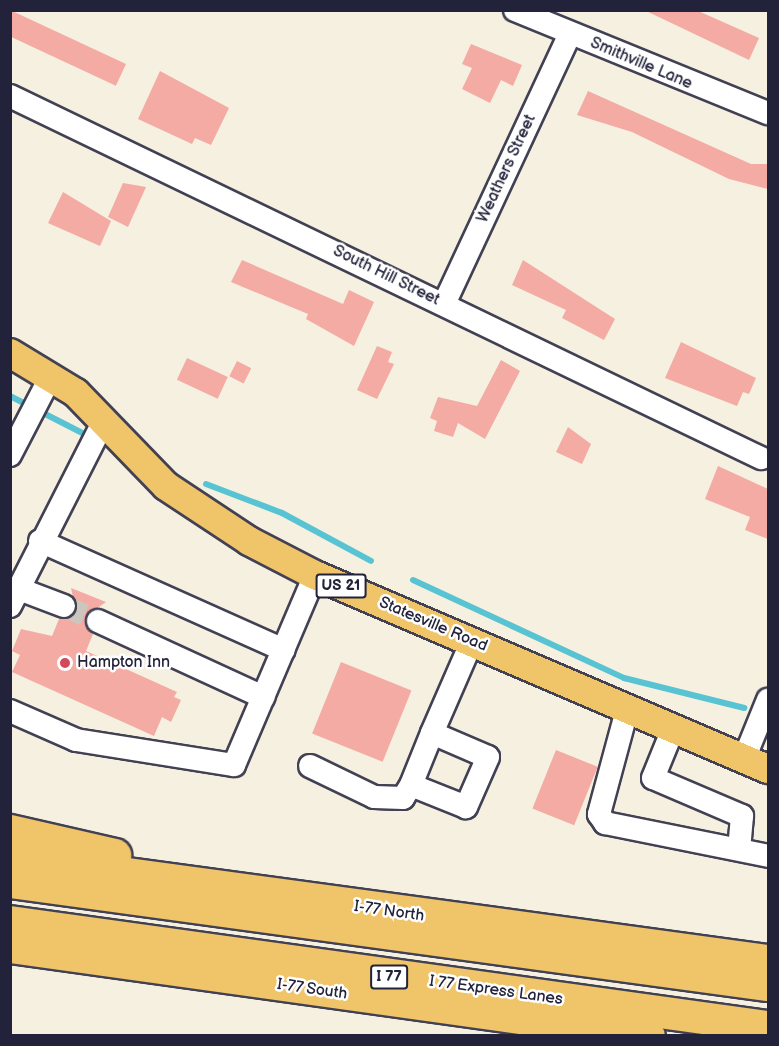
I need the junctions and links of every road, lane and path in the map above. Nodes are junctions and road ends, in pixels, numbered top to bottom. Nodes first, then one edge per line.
1 (515, 10) edge
2 (570, 34) junction
3 (10, 96) edge
4 (768, 113) edge
5 (444, 304) junction
6 (10, 353) edge
7 (51, 376) junction
8 (104, 422) junction
9 (10, 455) edge
10 (761, 458) dead end
11 (40, 541) junction
12 (315, 575) junction
13 (15, 597) edge
14 (64, 606) tunnel mouth
15 (98, 621) tunnel mouth
16 (472, 641) junction
17 (284, 650) junction
18 (263, 697) junction
19 (768, 700) edge
20 (627, 710) junction
21 (10, 711) edge
22 (673, 729) junction
23 (432, 733) junction
24 (756, 764) edge
25 (310, 766) dead end
26 (411, 784) junction
27 (10, 831) edge
28 (739, 849) junction
29 (768, 856) edge
30 (10, 858) edge
31 (10, 882) edge
32 (294, 898) junction
33 (10, 922) edge
34 (10, 947) edge
35 (768, 961) edge
36 (768, 985) edge
37 (768, 1027) edge
38 (649, 1035) edge

1 - 2 street, Smithville Lane
2 - 4 street, Smithville Lane
2 - 5 street, Weathers Street
3 - 5 street, South Hill Street
5 - 10 street, South Hill Street
6 - 7 main road, Statesville Road / US 21
7 - 8 main road, Statesville Road / US 21
7 - 9 street
8 - 11 street
8 - 12 main road, Statesville Road / US 21
11 - 13 street
11 - 17 street
12 - 16 main road, Statesville Road / US 21
12 - 17 street
13 - 14 street
15 - 18 street
16 - 20 main road, Statesville Road / US 21
16 - 23 street
17 - 18 street
18 - 21 street
19 - 24 street
20 - 22 main road, Statesville Road / US 21
20 - 28 street
22 - 24 main road, Statesville Road / US 21
22 - 28 street
23 - 26 street
23 - 26 street
25 - 26 street
27 - 32 highway
28 - 29 street
30 - 32 highway, I-77 North
31 - 36 highway
32 - 35 highway, I-77 North
33 - 37 highway, I 77 Express Lanes / I 77
34 - 38 highway, I-77 South / I 77

